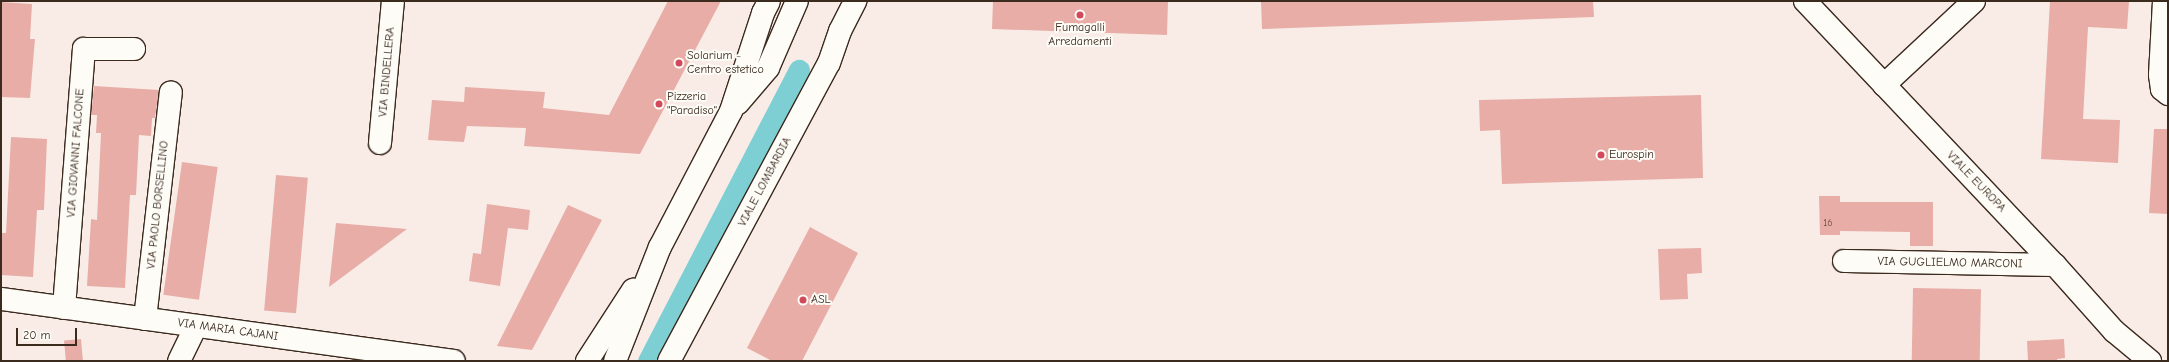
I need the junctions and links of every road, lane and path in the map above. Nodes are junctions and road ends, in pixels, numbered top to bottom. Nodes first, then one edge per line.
1 (393, 1) edge
2 (769, 1) edge
3 (798, 1) edge
4 (855, 1) edge
5 (1805, 1) edge
6 (1974, 1) edge
7 (2164, 1) edge
8 (134, 49) dead end
9 (1884, 85) junction
10 (170, 92) dead end
11 (2168, 94) edge
12 (731, 111) junction
13 (380, 143) dead end
14 (660, 247) junction
15 (1844, 261) dead end
16 (2055, 265) junction
17 (1, 299) edge
18 (64, 308) junction
19 (145, 319) junction
20 (196, 326) junction
21 (179, 361) edge
22 (454, 361) edge
23 (587, 361) edge
24 (615, 361) edge
25 (669, 361) edge
26 (2150, 361) edge

1 - 13 street, VIA BINDELLERA
2 - 12 street
3 - 12 street
4 - 25 street, VIALE LOMBARDIA
5 - 9 street, VIALE EUROPA
6 - 9 street
7 - 11 street
8 - 18 street, VIA GIOVANNI FALCONE
9 - 16 street, VIALE EUROPA
10 - 19 street, VIA PAOLO BORSELLINO
12 - 14 street
14 - 23 street
14 - 24 street
15 - 16 street, VIA GUGLIELMO MARCONI
16 - 26 street, VIALE EUROPA
17 - 18 street, VIA MARIA CAJANI
18 - 19 street, VIA MARIA CAJANI
19 - 20 street, VIA MARIA CAJANI
20 - 21 street
20 - 22 street, VIA MARIA CAJANI

